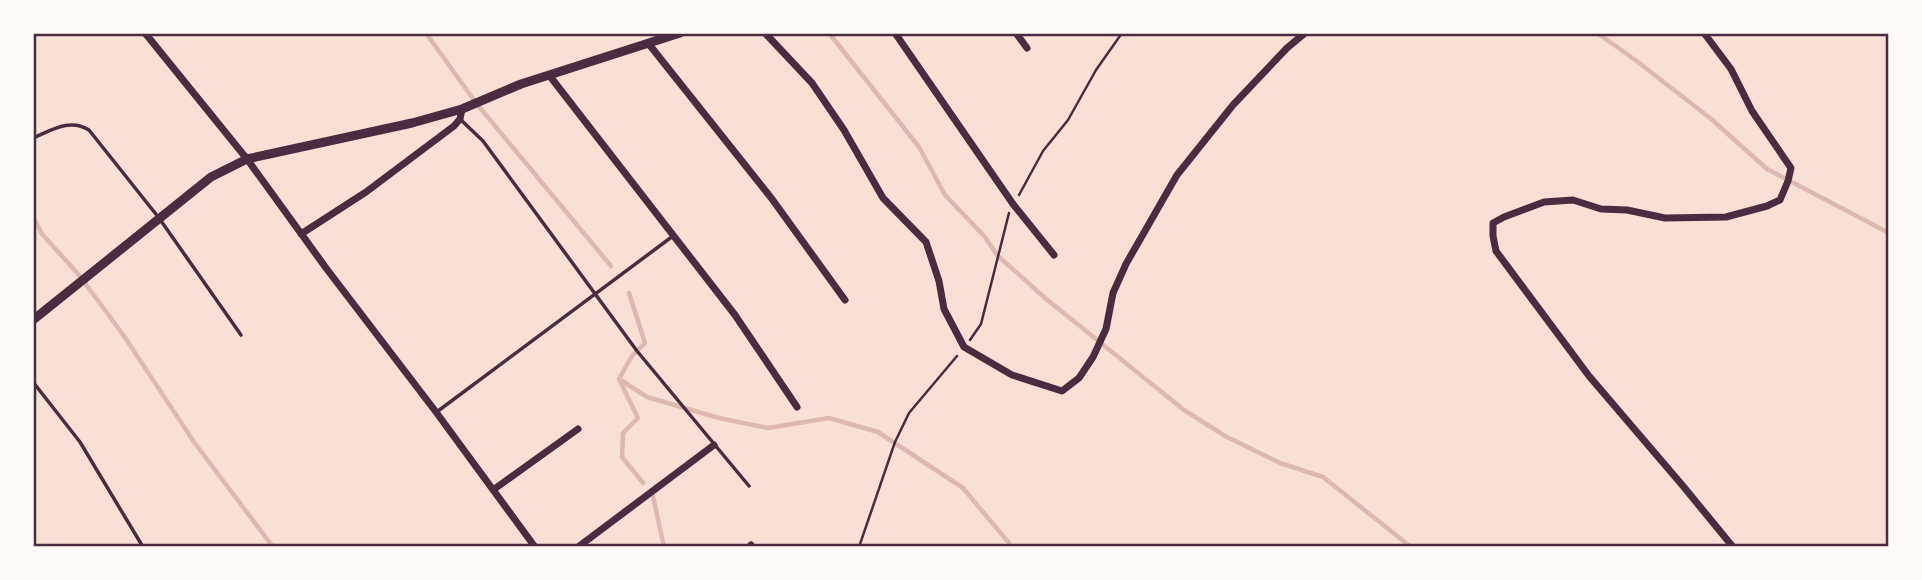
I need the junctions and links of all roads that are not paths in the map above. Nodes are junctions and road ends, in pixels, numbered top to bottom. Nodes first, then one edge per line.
1 (145, 33) edge
2 (680, 33) edge
3 (765, 33) edge
4 (895, 33) edge
5 (1016, 33) edge
6 (1305, 33) edge
7 (1704, 33) edge
8 (648, 43) junction
9 (1027, 48) dead end
10 (549, 75) junction
11 (462, 109) junction
12 (460, 119) junction
13 (33, 138) edge
14 (247, 159) junction
15 (159, 218) junction
16 (301, 234) junction
17 (674, 236) junction
18 (1054, 255) dead end
19 (595, 294) junction
20 (845, 300) dead end
21 (33, 320) edge
22 (242, 335) dead end
23 (33, 382) edge
24 (797, 407) dead end
25 (436, 412) junction
26 (578, 429) dead end
27 (714, 445) junction
28 (750, 486) dead end
29 (493, 490) junction
30 (143, 547) edge
31 (535, 547) edge
32 (578, 547) edge
33 (1732, 547) edge

1 - 14 street
2 - 8 street
3 - 6 street
4 - 18 street
5 - 9 street
7 - 33 street
8 - 10 street
8 - 20 street
10 - 11 street
10 - 17 street
11 - 12 street
11 - 14 street
12 - 16 street
12 - 19 lane
13 - 15 lane
14 - 15 street
14 - 16 street
15 - 21 street
15 - 22 lane
16 - 25 street
17 - 19 lane
17 - 24 street
19 - 25 lane
19 - 27 lane
23 - 30 lane
25 - 29 street
26 - 29 street
27 - 28 lane
27 - 32 street
29 - 31 street

